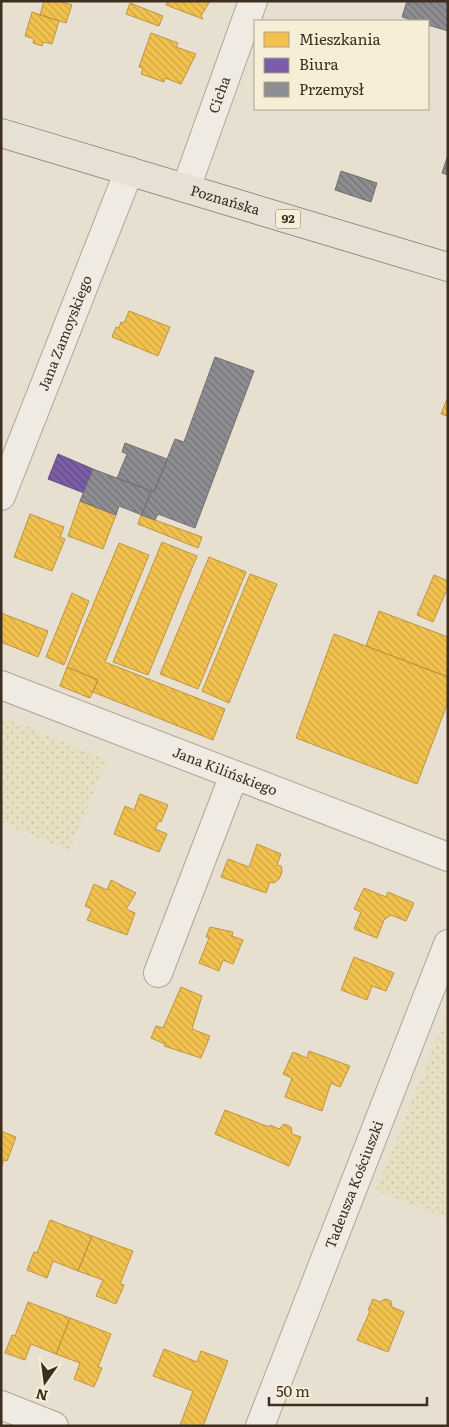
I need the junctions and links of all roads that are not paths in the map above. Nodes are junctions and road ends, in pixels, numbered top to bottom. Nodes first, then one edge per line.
1 (254, 1) edge
2 (1, 133) edge
3 (129, 171) junction
4 (186, 188) junction
5 (448, 267) edge
6 (1, 496) edge
7 (1, 685) edge
8 (234, 775) junction
9 (448, 857) edge
10 (448, 944) edge
11 (158, 973) dead end
12 (1, 1405) edge
13 (54, 1426) edge
14 (260, 1426) edge

1 - 4 street, Cicha
2 - 3 main road, Poznańska / 92
3 - 4 main road, Poznańska / 92
3 - 6 street, Jana Zamoyskiego
4 - 5 main road, Poznańska / 92
7 - 8 street, Jana Kilińskiego
8 - 9 street, Jana Kilińskiego
8 - 11 street
10 - 14 street, Tadeusza Kościuszki
12 - 13 street

